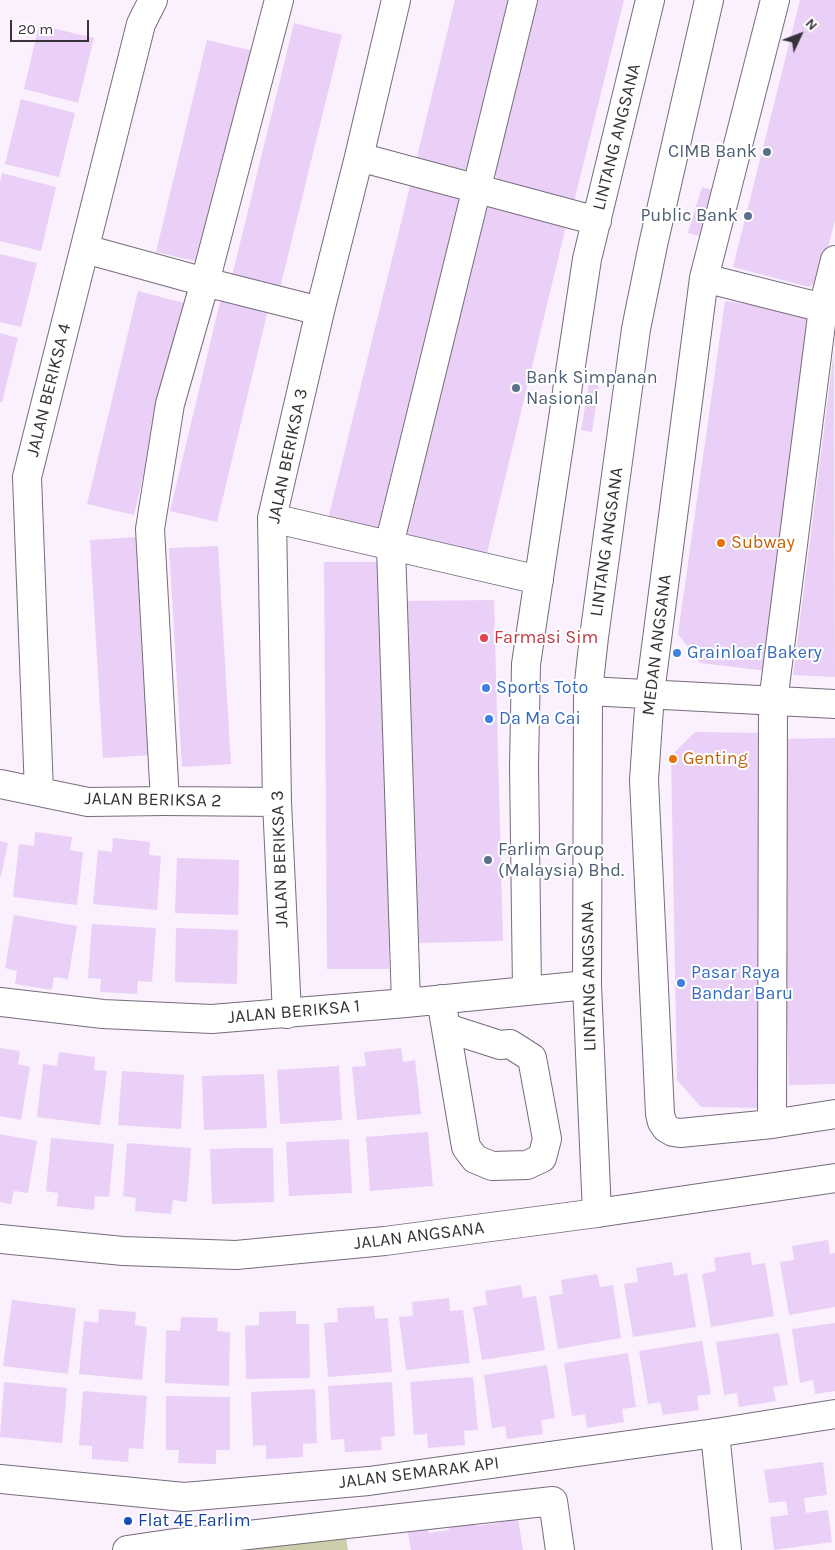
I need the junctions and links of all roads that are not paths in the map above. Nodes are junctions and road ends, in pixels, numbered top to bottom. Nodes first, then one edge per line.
1 (153, 0) edge
2 (278, 0) edge
3 (396, 0) edge
4 (523, 0) edge
5 (650, 0) edge
6 (709, 0) edge
7 (774, 0) edge
8 (359, 157) junction
9 (478, 189) junction
10 (597, 222) junction
11 (85, 249) junction
12 (835, 260) edge
13 (704, 278) junction
14 (205, 282) junction
15 (829, 309) edge
16 (320, 311) junction
17 (272, 518) junction
18 (391, 547) junction
19 (539, 580) junction
20 (588, 691) junction
21 (650, 693) junction
22 (773, 702) junction
23 (835, 704) edge
24 (0, 784) edge
25 (39, 792) junction
26 (165, 801) junction
27 (277, 802) junction
28 (587, 985) junction
29 (527, 990) junction
30 (441, 999) junction
31 (0, 1002) edge
32 (406, 1003) junction
33 (287, 1014) junction
34 (447, 1028) junction
35 (835, 1114) edge
36 (772, 1124) junction
37 (835, 1178) edge
38 (597, 1213) junction
39 (0, 1239) edge
40 (835, 1414) edge
41 (715, 1433) junction
42 (0, 1479) edge
43 (358, 1482) junction
44 (363, 1522) junction
45 (127, 1550) edge
46 (560, 1550) edge
47 (727, 1550) edge

1 - 11 street, JALAN BERIKSA 4
2 - 14 street
3 - 8 street, JALAN BERIKSA 3
4 - 9 street
5 - 10 street, LINTANG ANGSANA
6 - 20 street, LINTANG ANGSANA
7 - 13 street, MEDAN ANGSANA
8 - 9 street
8 - 16 street, JALAN BERIKSA 3
9 - 10 street
9 - 18 street
10 - 19 street, LINTANG ANGSANA
11 - 14 street
11 - 25 street, JALAN BERIKSA 4
12 - 15 street
13 - 15 street
13 - 21 street, MEDAN ANGSANA
14 - 16 street
14 - 26 street
15 - 22 street
16 - 17 street, JALAN BERIKSA 3
17 - 18 street
17 - 27 street, JALAN BERIKSA 3
18 - 19 street
18 - 32 street
19 - 29 street, LINTANG ANGSANA
20 - 21 street
20 - 28 street, LINTANG ANGSANA
21 - 22 street
21 - 36 street, MEDAN ANGSANA
22 - 23 street
22 - 36 street
24 - 25 street, JALAN BERIKSA 2
25 - 26 street, JALAN BERIKSA 2
26 - 27 street, JALAN BERIKSA 2
27 - 33 street, JALAN BERIKSA 3
28 - 29 street, JALAN BERIKSA 1
28 - 38 street, LINTANG ANGSANA
29 - 30 street, JALAN BERIKSA 1
30 - 32 street, JALAN BERIKSA 1
30 - 34 street
31 - 33 street, JALAN BERIKSA 1
32 - 33 street, JALAN BERIKSA 1
34 - 34 street
35 - 36 street, MEDAN ANGSANA
37 - 38 street, JALAN ANGSANA
38 - 39 street, JALAN ANGSANA
40 - 41 street, JALAN SEMARAK API
41 - 43 street, JALAN SEMARAK API
41 - 47 street
42 - 43 street, JALAN SEMARAK API
43 - 44 street
44 - 45 street
44 - 46 street

